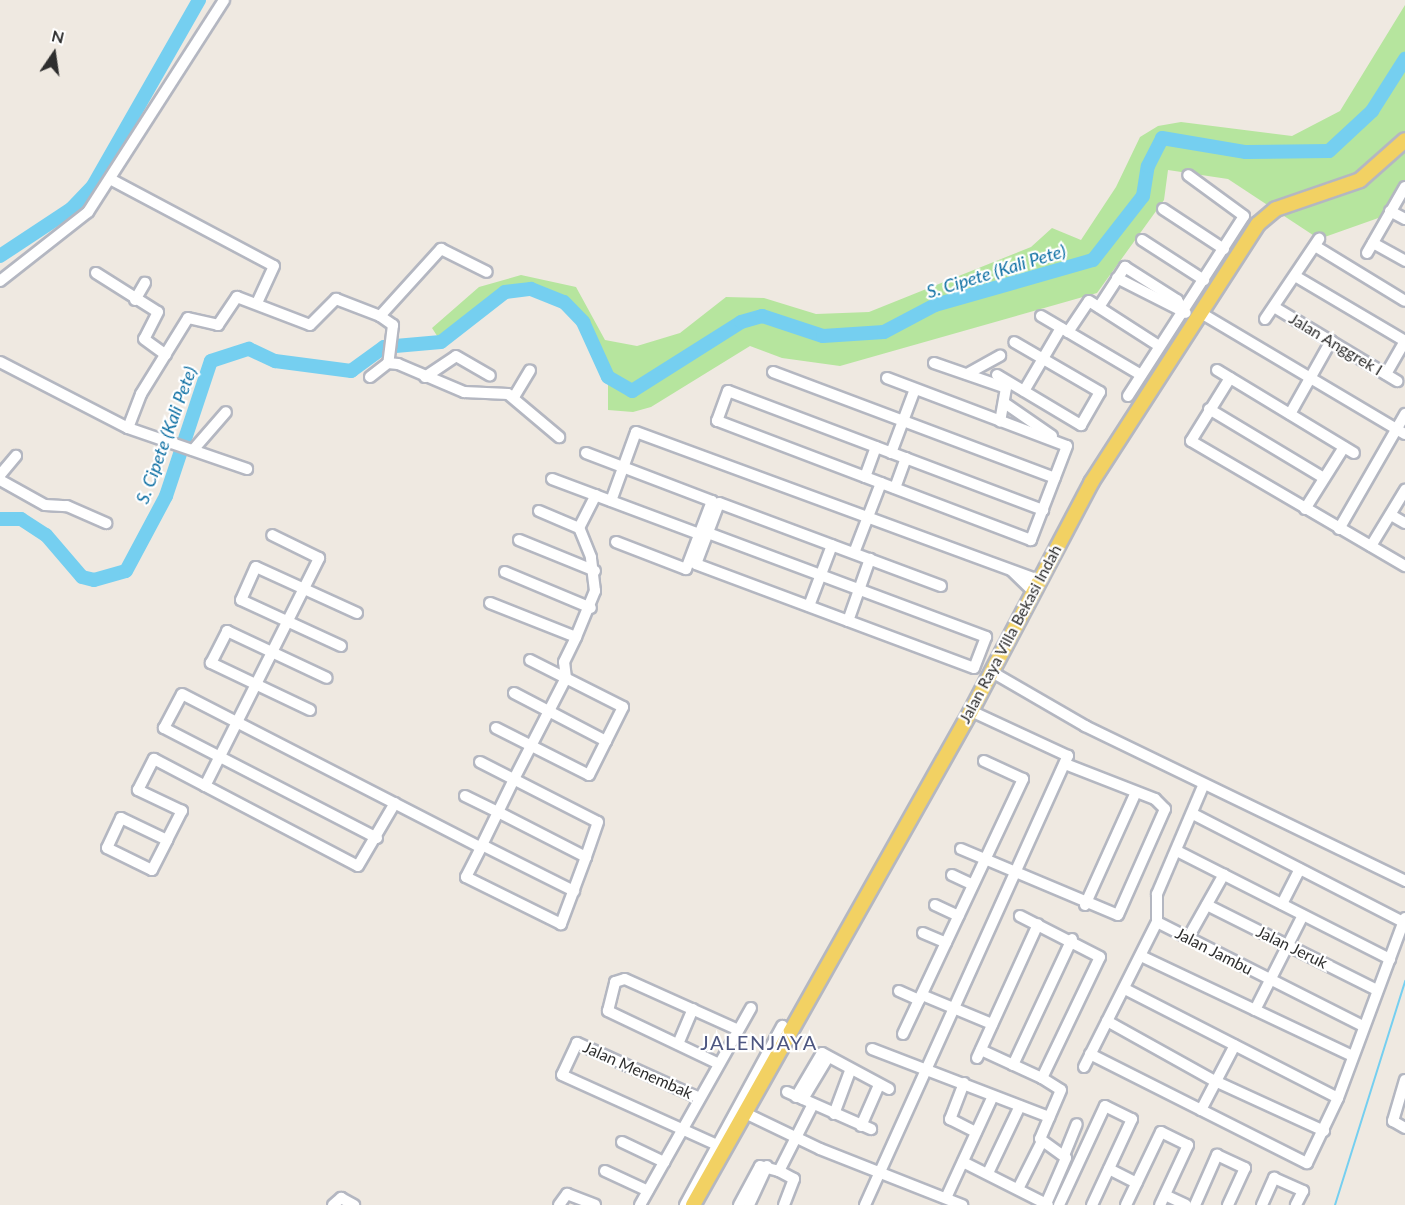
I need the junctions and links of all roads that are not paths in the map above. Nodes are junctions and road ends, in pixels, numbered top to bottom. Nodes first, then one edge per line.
1 (224, 0) edge
2 (1405, 140) edge
3 (1401, 151) edge
4 (1188, 175) dead end
5 (112, 180) junction
6 (1405, 187) edge
7 (1163, 209) dead end
8 (1390, 211) junction
9 (1405, 219) edge
10 (1142, 240) dead end
11 (1224, 249) junction
12 (1405, 261) edge
13 (487, 272) dead end
14 (96, 273) dead end
15 (1295, 276) junction
16 (1117, 278) junction
17 (1204, 280) junction
18 (0, 281) edge
19 (146, 284) dead end
20 (135, 300) junction
21 (1405, 301) edge
22 (256, 303) junction
23 (1099, 307) junction
24 (1274, 307) junction
25 (1184, 312) junction
26 (380, 316) junction
27 (1041, 316) dead end
28 (1199, 317) junction
29 (1265, 319) dead end
30 (1065, 330) junction
31 (1331, 341) junction
32 (1405, 341) edge
33 (1014, 342) dead end
34 (1159, 346) junction
35 (166, 355) junction
36 (389, 359) junction
37 (1043, 359) junction
38 (0, 362) edge
39 (934, 363) dead end
40 (530, 370) dead end
41 (1216, 370) dead end
42 (773, 372) dead end
43 (967, 374) junction
44 (1386, 374) junction
45 (1141, 375) junction
46 (490, 376) dead end
47 (370, 377) dead end
48 (425, 377) junction
49 (887, 378) dead end
50 (993, 378) junction
51 (1230, 378) junction
52 (1309, 380) junction
53 (1397, 381) dead end
54 (915, 389) junction
55 (1024, 391) junction
56 (1128, 396) dead end
57 (514, 397) junction
58 (1006, 404) junction
59 (1209, 409) junction
60 (226, 412) dead end
61 (1290, 414) junction
62 (1405, 414) edge
63 (903, 421) junction
64 (1000, 421) junction
65 (128, 428) junction
66 (1400, 432) edge
67 (559, 437) dead end
68 (1067, 446) junction
69 (876, 447) junction
70 (191, 449) junction
71 (586, 453) dead end
72 (891, 453) junction
73 (16, 456) dead end
74 (906, 459) junction
75 (623, 467) junction
76 (247, 469) dead end
77 (0, 477) edge
78 (865, 477) junction
79 (1055, 478) junction
80 (1324, 478) junction
81 (552, 479) dead end
82 (878, 482) junction
83 (895, 488) junction
84 (1405, 490) edge
85 (596, 495) junction
86 (611, 501) junction
87 (1305, 509) junction
88 (1043, 510) junction
89 (539, 511) dead end
90 (1391, 515) junction
91 (865, 517) junction
92 (106, 523) dead end
93 (1405, 523) edge
94 (579, 528) junction
95 (1339, 529) junction
96 (703, 534) junction
97 (272, 535) dead end
98 (519, 540) dead end
99 (616, 543) dead end
100 (832, 545) junction
101 (1371, 546) junction
102 (852, 552) junction
103 (870, 559) junction
104 (1405, 566) edge
105 (595, 571) junction
106 (505, 572) dead end
107 (820, 576) junction
108 (1035, 585) junction
109 (941, 586) dead end
110 (304, 589) junction
111 (859, 590) junction
112 (490, 603) dead end
113 (809, 606) junction
114 (591, 608) junction
115 (357, 614) dead end
116 (848, 621) junction
117 (288, 622) junction
118 (576, 637) junction
119 (341, 646) dead end
120 (273, 652) junction
121 (530, 660) dead end
122 (992, 672) junction
123 (327, 678) dead end
124 (566, 678) junction
125 (257, 685) junction
126 (514, 693) dead end
127 (310, 710) dead end
128 (549, 711) junction
129 (971, 711) junction
130 (238, 723) junction
131 (496, 728) dead end
132 (606, 741) junction
133 (531, 746) junction
134 (220, 757) junction
135 (984, 761) dead end
136 (480, 762) dead end
137 (1065, 764) junction
138 (514, 779) junction
139 (205, 786) junction
140 (1203, 786) junction
141 (1136, 792) junction
142 (465, 796) dead end
143 (395, 803) junction
144 (498, 812) junction
145 (1193, 814) junction
146 (377, 838) junction
147 (167, 840) junction
148 (481, 846) junction
149 (961, 849) dead end
150 (1177, 850) junction
151 (586, 857) junction
152 (985, 861) junction
153 (1300, 869) junction
154 (952, 874) dead end
155 (1224, 874) junction
156 (1014, 875) junction
157 (1405, 881) edge
158 (973, 885) junction
159 (574, 891) junction
160 (1281, 904) junction
161 (935, 905) dead end
162 (1085, 905) junction
163 (1207, 905) junction
164 (1303, 915) junction
165 (959, 916) junction
166 (1020, 916) dead end
167 (1404, 920) edge
168 (1157, 922) junction
169 (1038, 924) junction
170 (923, 933) dead end
171 (1188, 938) junction
172 (1072, 939) junction
173 (946, 943) junction
174 (1288, 945) junction
175 (1141, 956) junction
176 (1390, 959) junction
177 (1271, 980) junction
178 (1125, 989) junction
179 (1377, 990) junction
180 (899, 991) dead end
181 (920, 997) junction
182 (751, 1008) dead end
183 (693, 1009) junction
184 (951, 1009) junction
185 (1255, 1010) junction
186 (1107, 1021) junction
187 (992, 1024) junction
188 (782, 1026) dead end
189 (1363, 1026) junction
190 (736, 1029) junction
191 (903, 1034) dead end
192 (678, 1044) junction
193 (1235, 1045) junction
194 (872, 1049) dead end
195 (1090, 1054) junction
196 (1353, 1056) junction
197 (717, 1063) junction
198 (1013, 1065) junction
199 (1084, 1067) dead end
200 (850, 1071) junction
201 (922, 1071) junction
202 (1042, 1078) junction
203 (1405, 1080) edge
204 (1215, 1081) junction
205 (963, 1083) junction
206 (1403, 1092) edge
207 (993, 1096) junction
208 (699, 1098) junction
209 (800, 1098) junction
210 (1338, 1098) junction
211 (1020, 1106) junction
212 (1201, 1110) junction
213 (743, 1112) junction
214 (834, 1114) junction
215 (1049, 1117) junction
216 (1077, 1124) dead end
217 (683, 1128) junction
218 (1405, 1128) edge
219 (1324, 1131) junction
220 (976, 1132) junction
221 (794, 1138) junction
222 (1042, 1141) junction
223 (622, 1142) dead end
224 (721, 1147) junction
225 (1065, 1153) junction
226 (664, 1162) junction
227 (963, 1162) junction
228 (767, 1166) junction
229 (1109, 1169) junction
230 (880, 1170) junction
231 (605, 1171) dead end
232 (779, 1172) junction
233 (988, 1173) junction
234 (1137, 1183) junction
235 (1019, 1187) junction
236 (648, 1191) junction
237 (946, 1198) junction
238 (1163, 1200) edge
239 (1047, 1204) edge
240 (333, 1205) edge
241 (354, 1205) edge
242 (559, 1205) edge
243 (595, 1205) edge
244 (640, 1205) edge
245 (684, 1205) edge
246 (693, 1205) edge
247 (739, 1205) edge
248 (749, 1205) edge
249 (784, 1205) edge
250 (865, 1205) edge
251 (962, 1205) edge
252 (1059, 1205) edge
253 (1092, 1205) edge
254 (1126, 1205) edge
255 (1186, 1205) edge
256 (1195, 1205) edge
257 (1228, 1205) edge
258 (1262, 1205) edge
259 (1296, 1205) edge

1 - 5 street
2 - 3 main road, Jalan Raya Villa Bekasi Indah
3 - 28 main road, Jalan Raya Villa Bekasi Indah
4 - 11 street
5 - 18 street
5 - 22 street
6 - 8 street
7 - 11 street
8 - 9 street
8 - 12 street
10 - 17 street
11 - 17 street
13 - 26 street
14 - 20 street
15 - 21 street
15 - 24 street
15 - 32 street
16 - 23 street
16 - 25 street
16 - 25 street
17 - 25 street
19 - 20 street
20 - 35 street
22 - 26 street
22 - 35 street
23 - 30 street
23 - 34 street
24 - 29 street
24 - 31 street, Jalan Anggrek I
25 - 28 street
25 - 34 street
26 - 36 street
27 - 30 street
28 - 52 street
28 - 108 main road, Jalan Raya Villa Bekasi Indah
30 - 37 street
30 - 45 street
31 - 44 street, Jalan Anggrek I
31 - 52 street
32 - 44 street
33 - 37 street
34 - 45 street
35 - 65 street
36 - 47 street
36 - 48 street
37 - 55 street
37 - 55 street
38 - 65 street
39 - 43 street
40 - 57 street
41 - 51 street
42 - 63 street
43 - 50 street
43 - 50 street
44 - 53 street, Jalan Anggrek I
45 - 56 street
46 - 48 street
48 - 57 street
49 - 54 street
50 - 55 street
50 - 58 street
51 - 59 street
51 - 61 street
52 - 61 street
52 - 66 street
54 - 63 street
54 - 64 street
57 - 67 street
58 - 64 street
58 - 68 street
59 - 80 street
59 - 87 street
60 - 70 street
61 - 80 street
62 - 66 street
63 - 72 street
63 - 79 street
64 - 68 street
65 - 70 street
66 - 95 street
68 - 79 street
69 - 72 street
69 - 78 street
69 - 78 street
70 - 76 street
71 - 75 street
72 - 74 street
73 - 77 street
74 - 83 street
74 - 88 street
75 - 86 street
75 - 91 street
75 - 96 street
77 - 92 street
78 - 82 street
79 - 88 street
80 - 87 street
81 - 85 street
82 - 83 street
82 - 91 street
83 - 88 street
84 - 90 street
85 - 86 street
85 - 94 street
86 - 96 street
87 - 95 street
89 - 94 street
90 - 93 street
90 - 101 street
91 - 102 street
91 - 108 street
94 - 105 street
95 - 101 street
96 - 99 street
96 - 100 street
96 - 107 street
96 - 113 street
97 - 110 street
98 - 105 street
100 - 102 street
100 - 107 street
101 - 104 street
102 - 103 street
103 - 109 street
103 - 111 street
105 - 114 street
106 - 114 street
107 - 111 street
107 - 113 street
108 - 122 main road, Jalan Raya Villa Bekasi Indah
110 - 115 street
110 - 117 street
110 - 117 street
111 - 116 street
111 - 116 street
112 - 118 street
113 - 116 street
114 - 118 street
117 - 119 street
117 - 120 street
118 - 124 street
120 - 123 street
120 - 125 street
120 - 125 street
121 - 124 street
122 - 129 main road, Jalan Raya Villa Bekasi Indah
122 - 140 street
124 - 128 street
124 - 132 street
125 - 127 street
125 - 130 street
126 - 128 street
128 - 132 street
128 - 133 street
129 - 137 street
129 - 213 main road, Jalan Raya Villa Bekasi Indah
130 - 134 street
130 - 134 street
130 - 143 street
131 - 133 street
132 - 133 street
133 - 138 street
134 - 139 street
134 - 146 street
135 - 152 street
136 - 138 street
137 - 141 street
137 - 156 street
138 - 144 street
138 - 151 street
139 - 146 street
139 - 147 street
140 - 145 street
140 - 157 street
141 - 162 street
141 - 162 street
142 - 144 street
143 - 146 street
143 - 148 street
144 - 148 street
144 - 151 street
145 - 150 street
145 - 153 street
147 - 147 street
148 - 159 street
148 - 159 street
149 - 152 street
150 - 155 street
150 - 168 street
151 - 159 street
152 - 156 street
152 - 158 street
153 - 160 street
153 - 167 street
154 - 158 street
155 - 160 street
155 - 163 street
156 - 162 street
156 - 184 street
158 - 165 street
160 - 164 street
161 - 165 street
163 - 171 street
163 - 174 street, Jalan Jeruk
164 - 174 street
164 - 176 street
165 - 173 street
166 - 169 street
167 - 176 street
168 - 171 street, Jalan Jambu
168 - 175 street
169 - 172 street
169 - 187 street
170 - 173 street
171 - 177 street, Jalan Jambu
172 - 198 street
172 - 202 street
173 - 181 street
174 - 177 street
174 - 179 street, Jalan Jeruk
175 - 178 street
175 - 185 street
176 - 179 street
177 - 185 street
177 - 189 street, Jalan Jambu
178 - 186 street
178 - 193 street
179 - 189 street
180 - 181 street
181 - 184 street
181 - 191 street
182 - 190 street
183 - 190 street
183 - 192 street
183 - 192 street
184 - 187 street
184 - 201 street
185 - 196 street
186 - 195 street
186 - 204 street
187 - 198 street
188 - 224 street
189 - 196 street
190 - 197 street
192 - 197 street
193 - 204 street
193 - 210 street
194 - 201 street
195 - 199 street
195 - 212 street
196 - 210 street
197 - 208 street
198 - 202 street
200 - 209 street
200 - 214 street
200 - 214 street
201 - 205 street
201 - 230 street
202 - 215 street
203 - 206 street
204 - 212 street
204 - 219 street
205 - 207 street
205 - 220 street
206 - 218 street
207 - 211 street
207 - 220 street
208 - 217 street
208 - 217 street, Jalan Menembak
209 - 214 street
209 - 221 street
210 - 219 street
211 - 215 street
211 - 233 street
212 - 219 street
213 - 221 street
213 - 224 main road, Jalan Raya Villa Bekasi Indah
215 - 222 street
216 - 225 street
217 - 224 street
217 - 226 street
220 - 227 street
221 - 230 street
221 - 232 street
222 - 225 street
222 - 235 street
223 - 226 street
224 - 245 street
224 - 246 main road, Jalan Raya Villa Bekasi Indah
225 - 239 street
226 - 236 street
227 - 233 street
227 - 237 street
228 - 232 street
228 - 247 street
228 - 248 street
229 - 234 street
229 - 252 street
229 - 253 street
230 - 237 street
230 - 250 street
231 - 236 street
232 - 249 street
233 - 235 street
234 - 238 street
234 - 254 street
235 - 239 street
236 - 244 street
237 - 251 street
238 - 255 street
240 - 241 street
242 - 243 street
256 - 257 street
258 - 259 street

